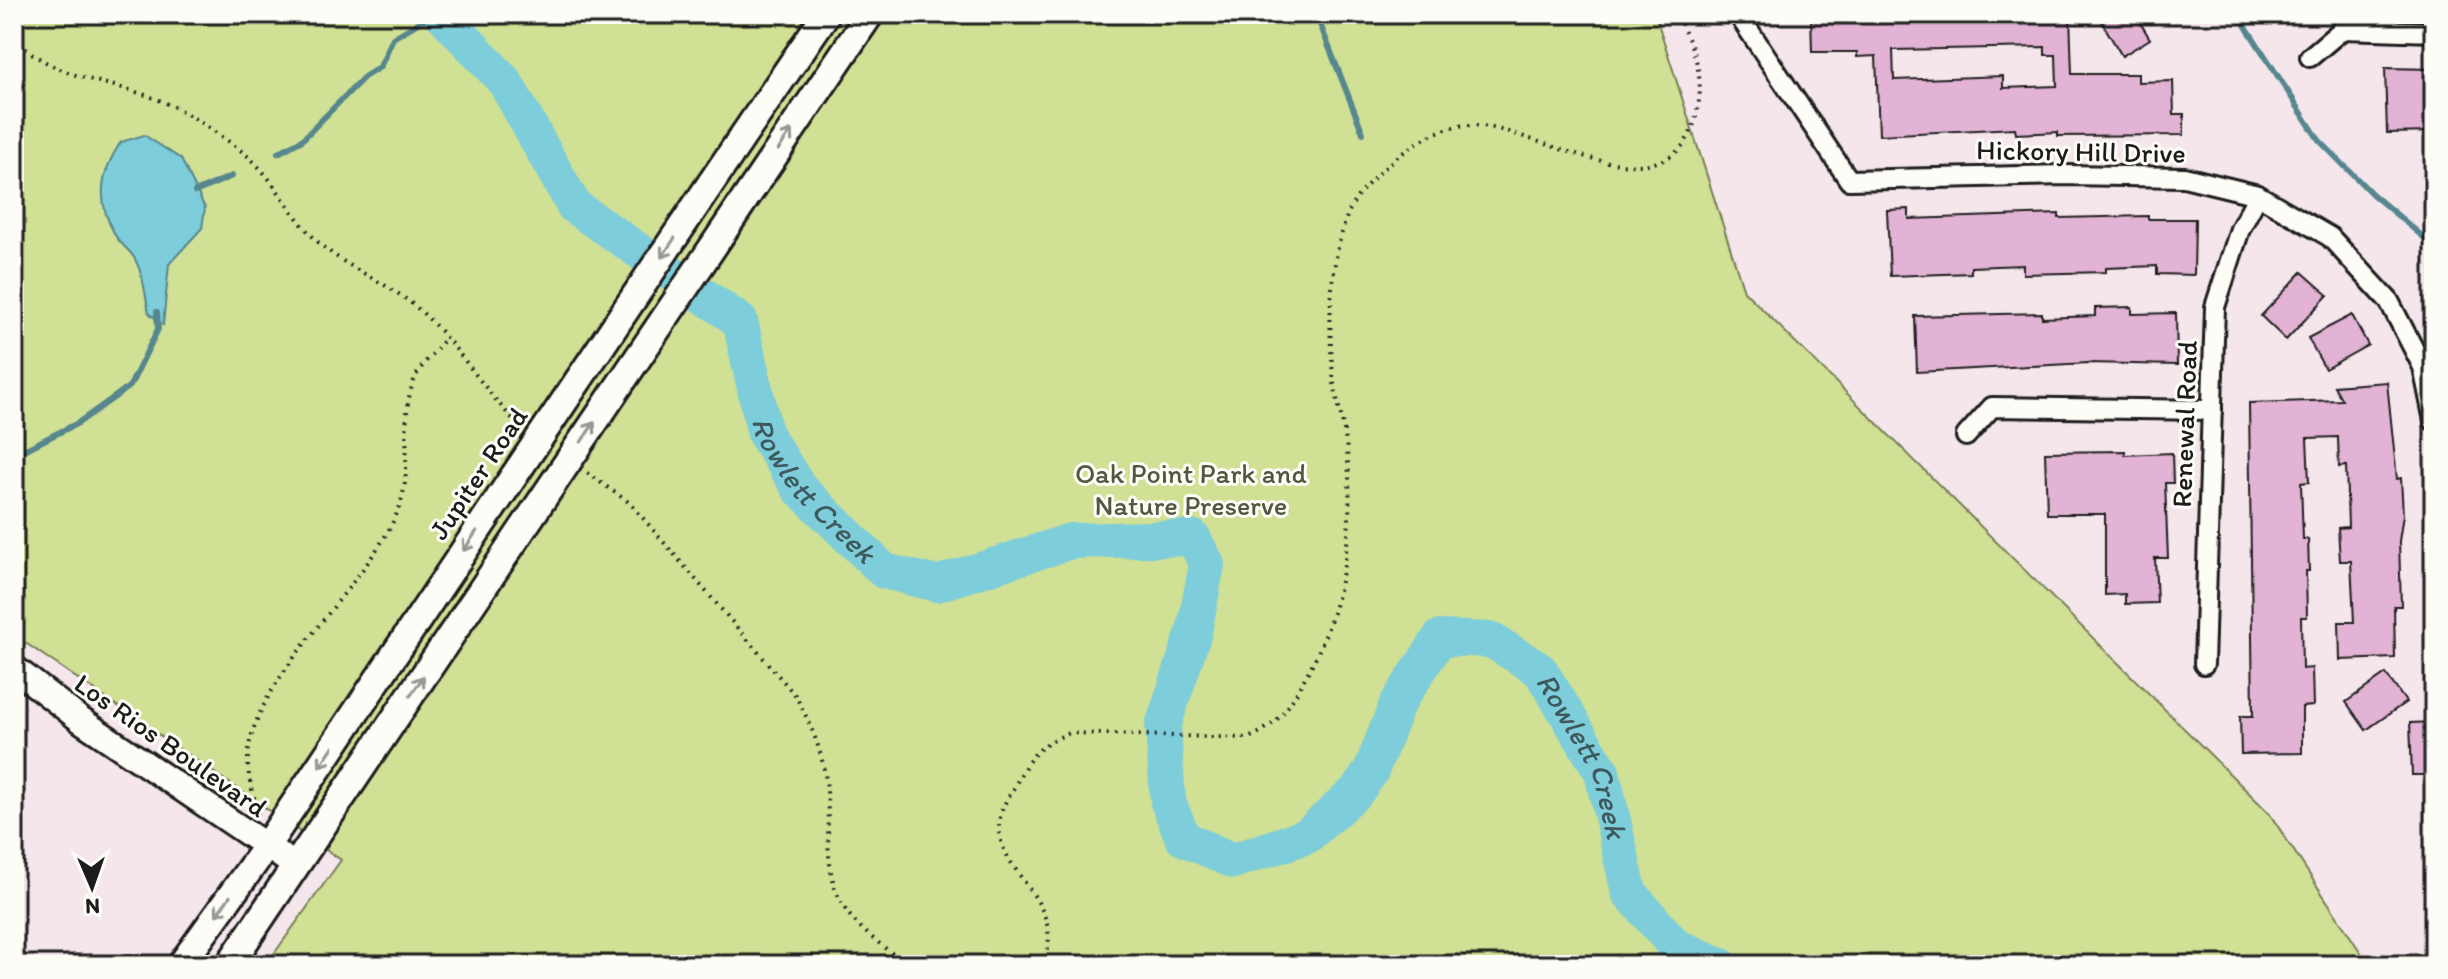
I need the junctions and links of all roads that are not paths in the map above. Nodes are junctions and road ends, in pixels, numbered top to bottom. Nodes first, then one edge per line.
1 (826, 14) edge
2 (870, 14) edge
3 (1738, 14) edge
4 (2434, 32) edge
5 (2310, 57) dead end
6 (2258, 195) junction
7 (2434, 347) edge
8 (2415, 351) junction
9 (2212, 410) junction
10 (2434, 421) edge
11 (1966, 436) dead end
12 (2204, 664) dead end
13 (14, 668) edge
14 (265, 848) junction
15 (296, 866) junction
16 (181, 965) edge
17 (229, 965) edge

1 -> 14 main road, Jupiter Road, bridge
15 -> 2 main road, bridge
3 - 6 street, Hickory Hill Drive
4 - 5 street
6 - 8 street, Hickory Hill Drive
6 - 9 street, Renewal Road
7 - 8 street
8 - 10 street, Hickory Hill Drive
9 - 11 street
9 - 12 street, Renewal Road
13 - 14 street, Los Rios Boulevard
14 - 15 street, Los Rios Boulevard
14 -> 16 main road, Jupiter Road
15 - 17 main road

